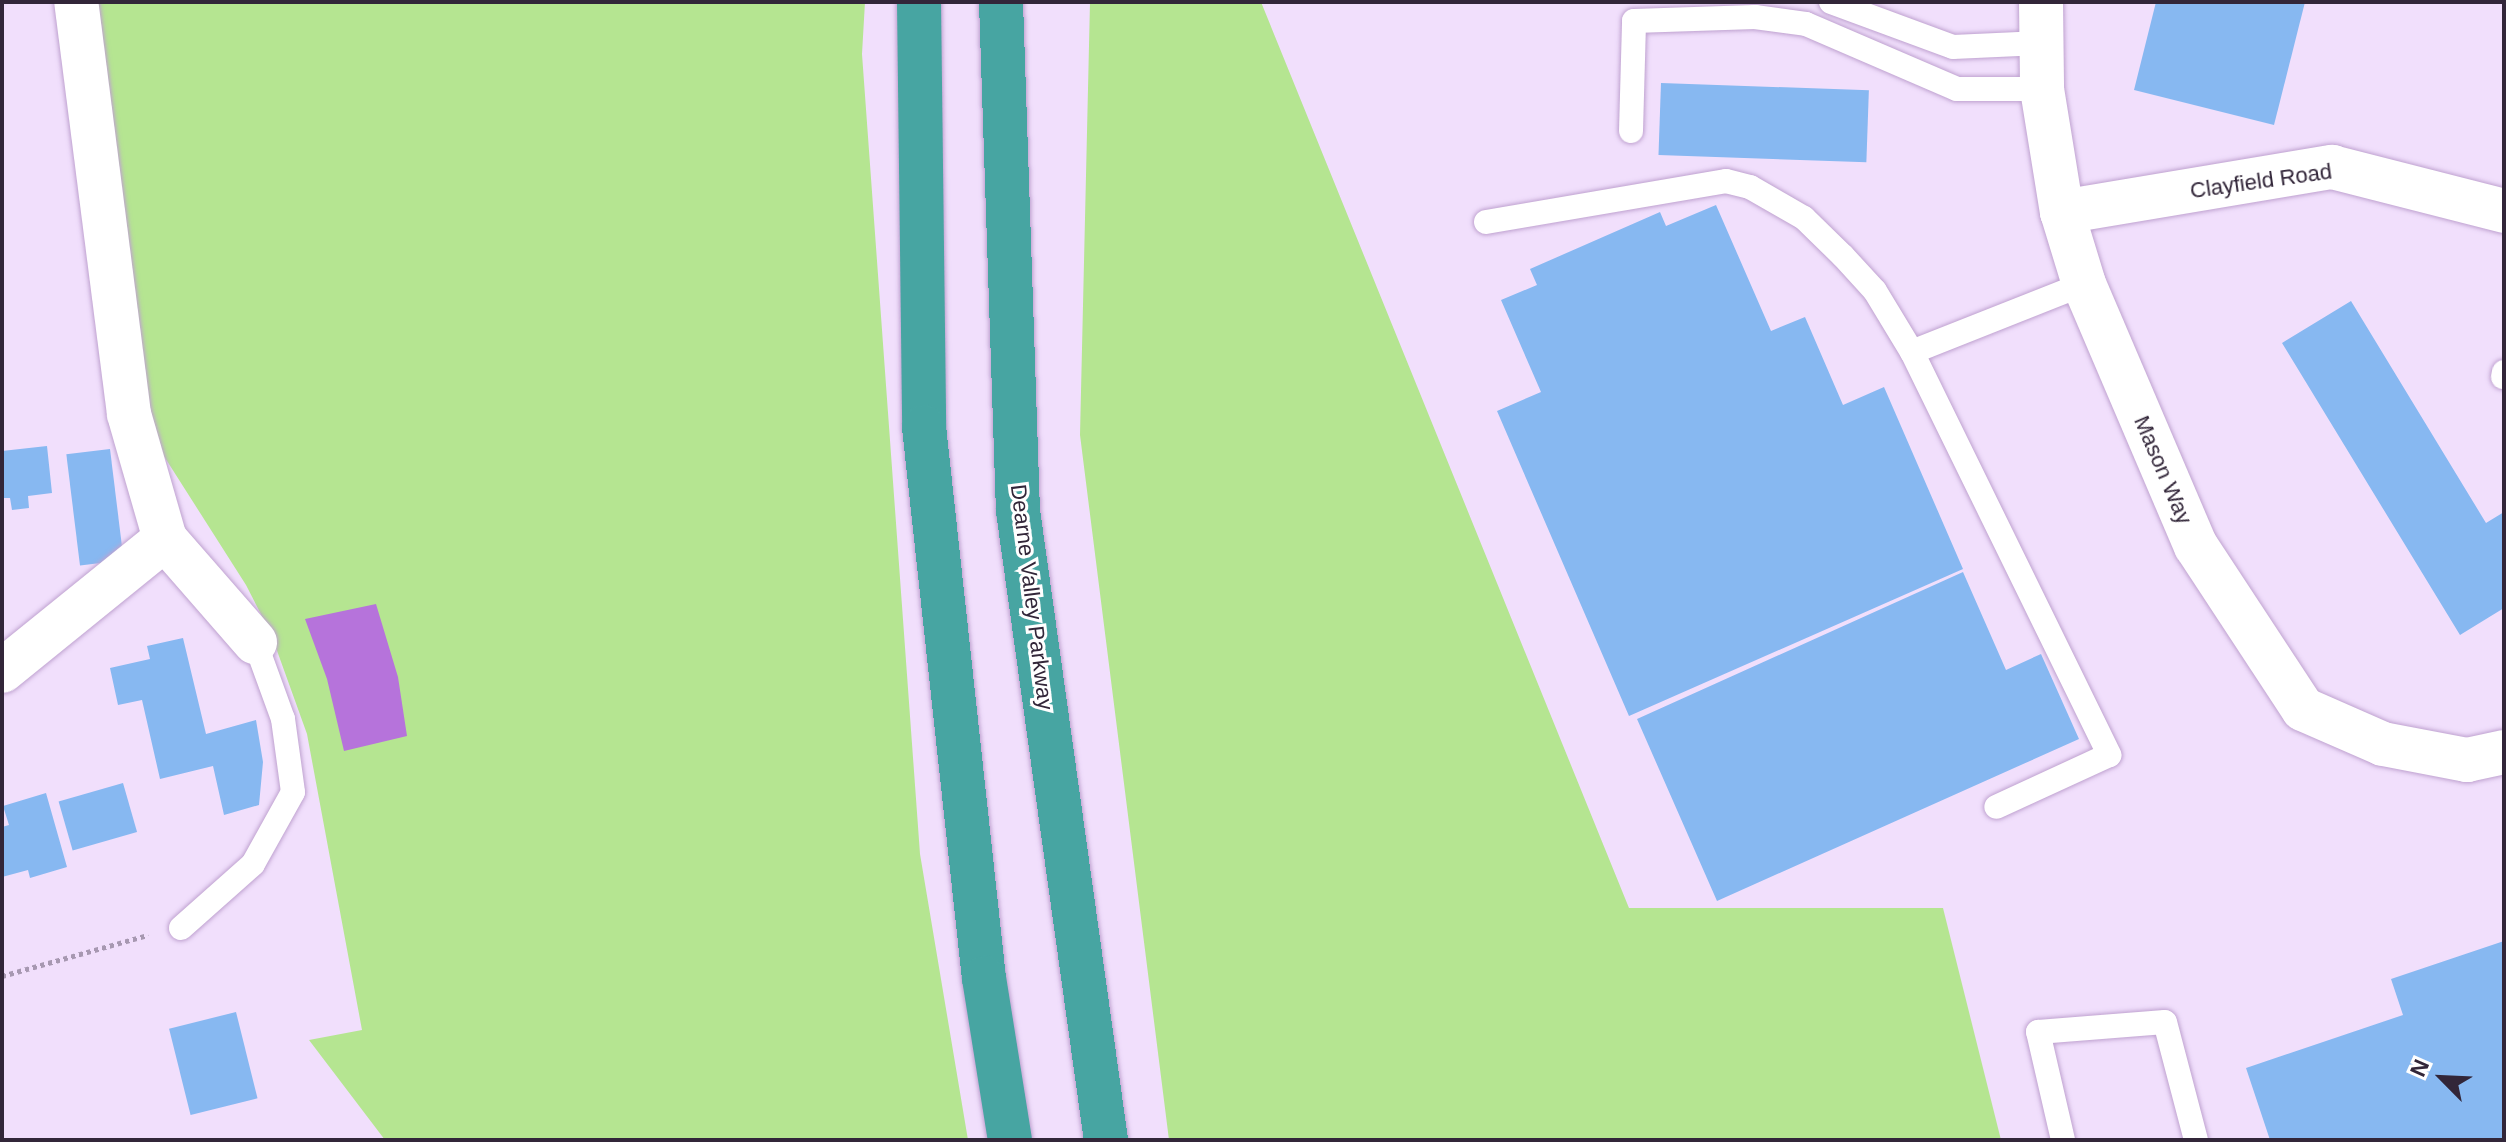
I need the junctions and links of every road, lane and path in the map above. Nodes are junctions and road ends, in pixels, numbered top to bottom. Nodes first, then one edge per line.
1 (76, 2) edge
2 (919, 2) edge
3 (1001, 2) edge
4 (1831, 2) edge
5 (2041, 22) edge
6 (2042, 89) junction
7 (1631, 131) dead end
8 (2504, 211) edge
9 (2062, 212) junction
10 (1486, 222) dead end
11 (2084, 284) junction
12 (1912, 352) junction
13 (165, 539) junction
14 (255, 642) joint
15 (2, 671) edge
16 (2504, 752) edge
17 (1996, 807) dead end
18 (181, 928) joint
19 (2, 976) edge
20 (1010, 1140) edge
21 (1106, 1140) edge
22 (2063, 1140) edge
23 (2196, 1140) edge

1 - 13 street
2 - 20 highway
3 - 21 highway, Dearne Valley Parkway
4 - 5 lane
5 - 6 street, Mason Way
6 - 7 lane
6 - 9 street, Mason Way
8 - 9 street, Clayfield Road
9 - 11 street, Mason Way
10 - 12 lane
11 - 12 lane
11 - 16 street, Mason Way
12 - 17 lane
13 - 14 street
13 - 15 street
14 - 18 lane
18 - 19 path
22 - 23 lane

